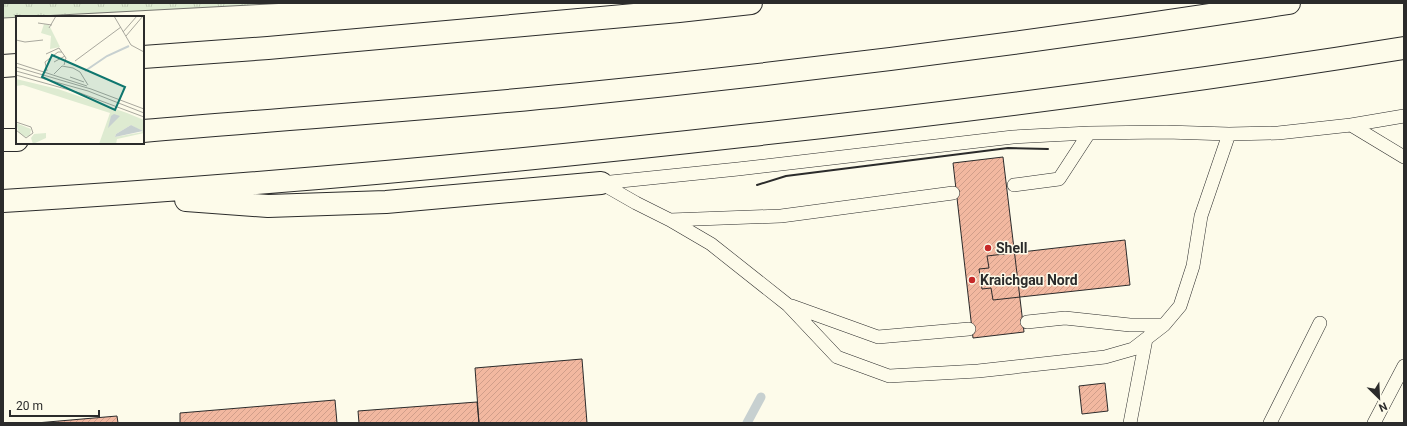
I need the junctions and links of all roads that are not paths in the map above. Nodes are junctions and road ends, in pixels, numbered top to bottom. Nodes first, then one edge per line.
1 (751, 3) edge
2 (1290, 3) edge
3 (1404, 48) edge
4 (144, 57) edge
5 (3, 66) edge
6 (16, 66) edge
7 (1404, 116) edge
8 (1351, 125) junction
9 (144, 131) edge
10 (1089, 133) junction
11 (1230, 134) junction
12 (3, 140) edge
13 (16, 140) edge
14 (1404, 157) edge
15 (601, 183) junction
16 (1014, 185) dead end
17 (953, 193) dead end
18 (105, 195) junction
19 (3, 201) edge
20 (670, 220) junction
21 (788, 305) junction
22 (1026, 322) dead end
23 (1320, 323) dead end
24 (1164, 325) junction
25 (970, 329) dead end
26 (1146, 339) junction
27 (1404, 366) edge
28 (1130, 423) edge
29 (1270, 423) edge
30 (1374, 423) edge

1 - 4 highway
2 - 9 highway
3 - 18 highway
5 - 6 highway
7 - 8 lane
8 - 11 lane
8 - 14 lane
10 - 11 lane
10 - 15 lane
10 - 16 lane
11 - 24 lane
12 - 13 highway
15 - 18 highway
15 - 20 lane
17 - 20 lane
18 - 19 highway
20 - 21 lane
21 - 25 lane
21 - 26 lane
22 - 24 lane
23 - 29 lane
24 - 26 lane
26 - 28 lane
27 - 30 lane

